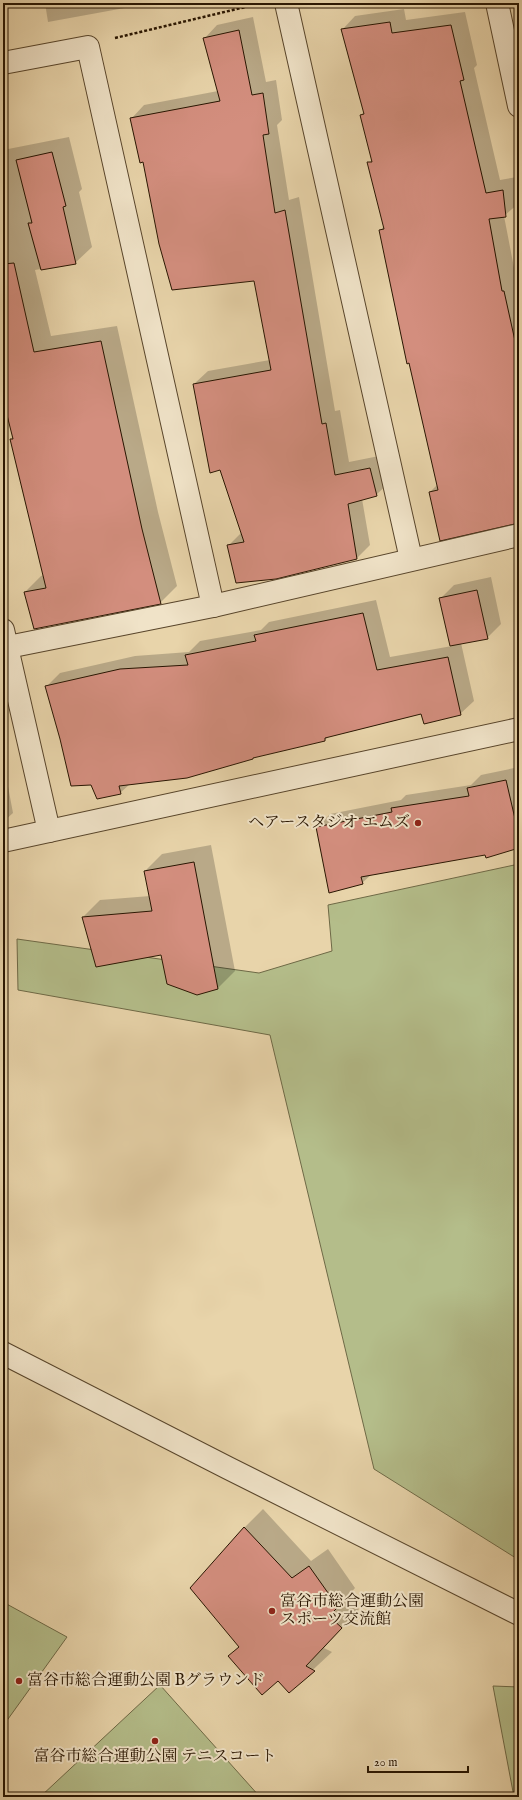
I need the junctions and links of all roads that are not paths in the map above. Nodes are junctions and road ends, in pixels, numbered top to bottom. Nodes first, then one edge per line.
1 (287, 3) edge
2 (497, 3) edge
3 (3, 62) edge
4 (519, 106) edge
5 (519, 535) edge
6 (411, 559) junction
7 (213, 606) junction
8 (4, 642) edge
9 (519, 729) edge
10 (49, 831) junction
11 (3, 841) edge
12 (3, 1353) edge
13 (519, 1614) edge

1 - 6 street
2 - 4 street
3 - 7 street
5 - 6 street
6 - 7 street
7 - 8 street
8 - 10 street
9 - 10 street
10 - 11 street
12 - 13 street

